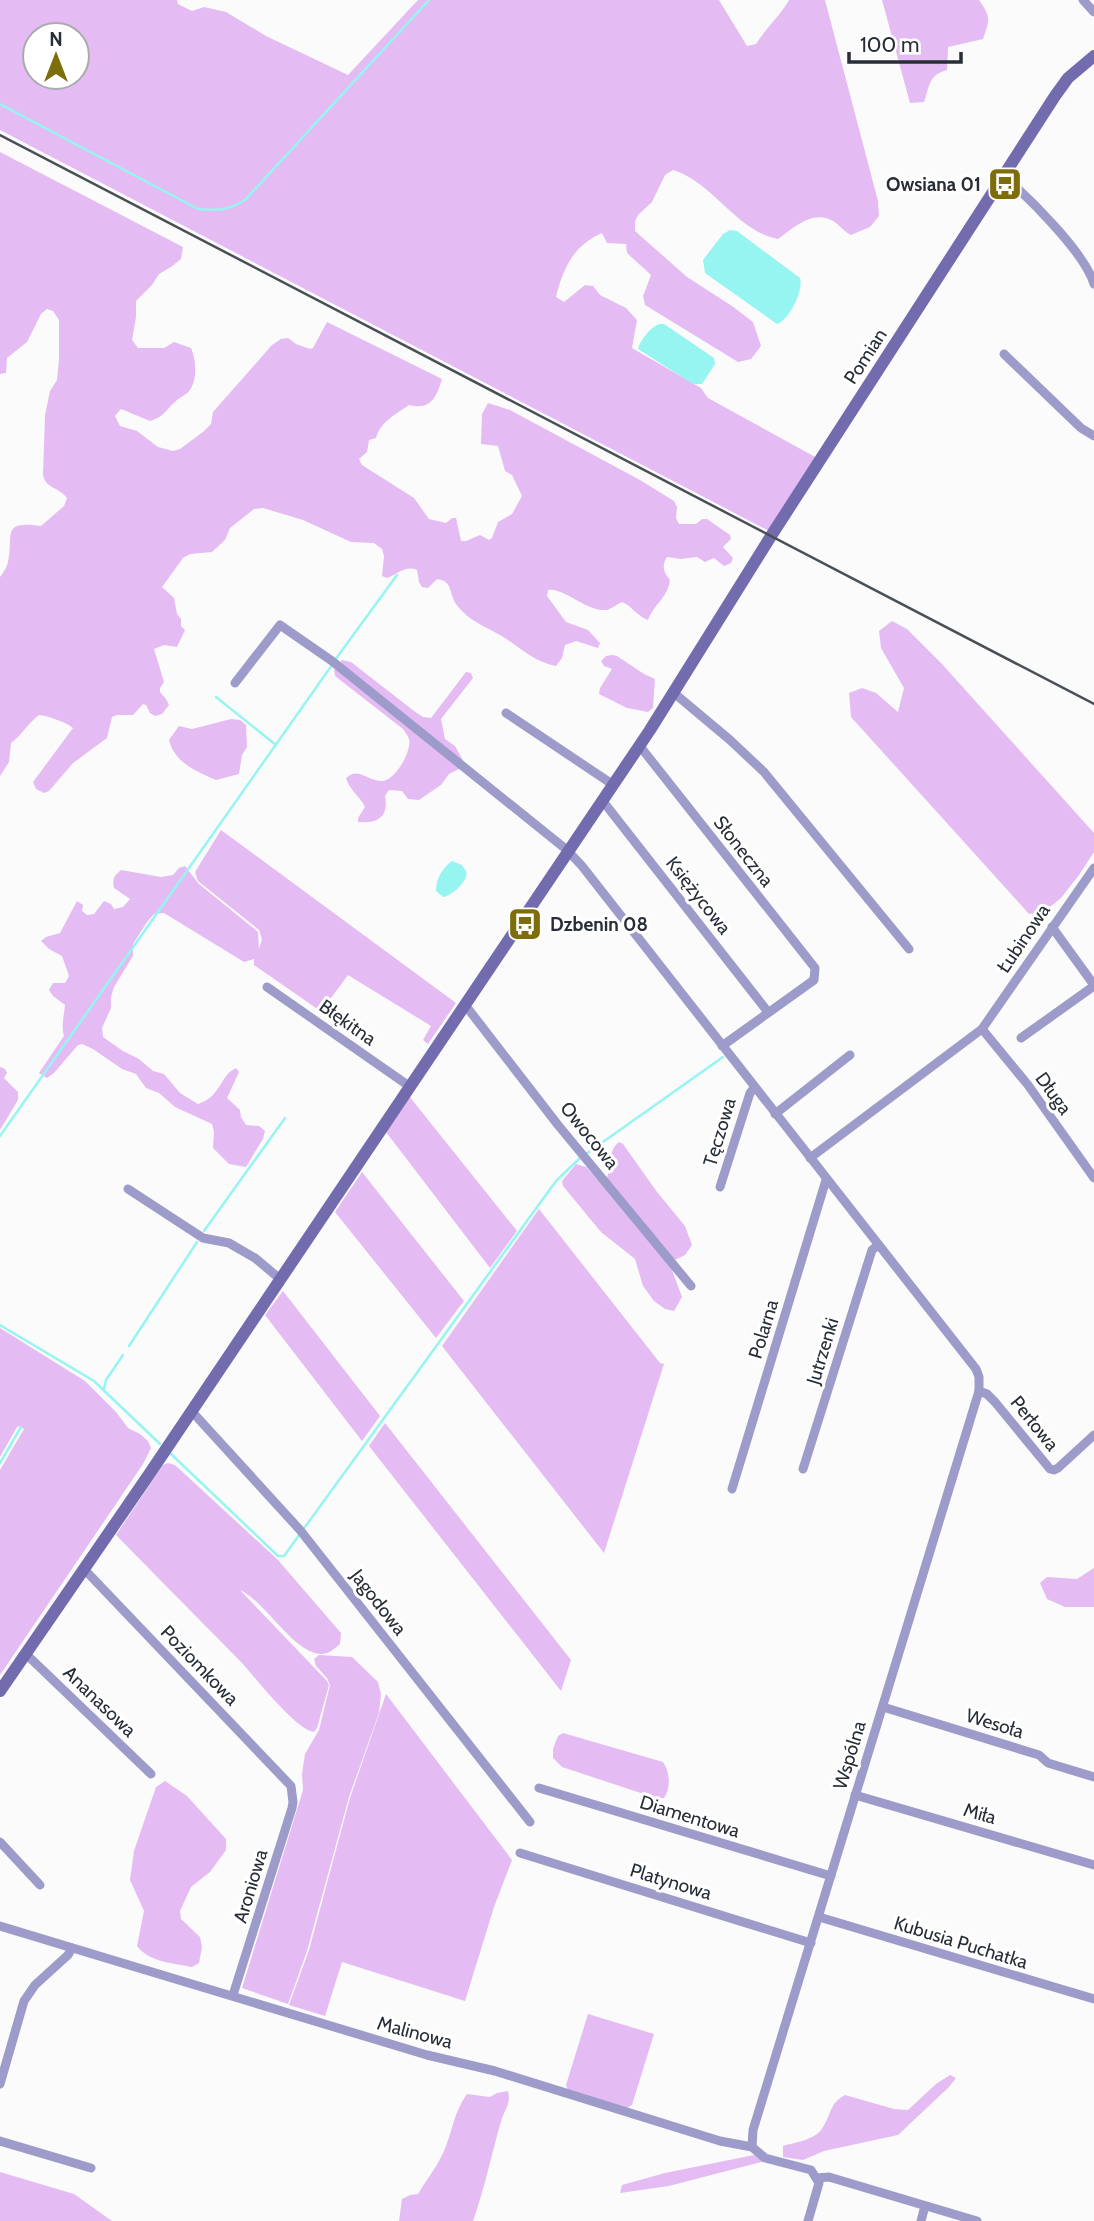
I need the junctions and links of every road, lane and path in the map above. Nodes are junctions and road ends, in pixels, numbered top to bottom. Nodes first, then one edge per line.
1 (1083, 0) edge
2 (1094, 12) edge
3 (1094, 56) edge
4 (1004, 176) junction
5 (1094, 284) edge
6 (1004, 354) dead end
7 (1094, 436) edge
8 (234, 683) dead end
9 (676, 690) junction
10 (506, 713) dead end
11 (639, 745) junction
12 (612, 784) junction
13 (602, 800) junction
14 (567, 850) junction
15 (1094, 868) edge
16 (1052, 927) junction
17 (909, 949) dead end
18 (1094, 986) edge
19 (267, 987) dead end
20 (463, 1006) junction
21 (768, 1012) junction
22 (982, 1029) junction
23 (1021, 1038) dead end
24 (722, 1046) junction
25 (850, 1055) dead end
26 (409, 1086) junction
27 (754, 1088) junction
28 (775, 1114) junction
29 (810, 1158) junction
30 (1094, 1178) edge
31 (827, 1180) junction
32 (720, 1187) dead end
33 (128, 1189) dead end
34 (877, 1246) junction
35 (280, 1279) junction
36 (691, 1286) dead end
37 (979, 1391) junction
38 (190, 1412) junction
39 (1094, 1435) edge
40 (803, 1469) dead end
41 (732, 1489) dead end
42 (84, 1569) junction
43 (26, 1654) junction
44 (0, 1691) edge
45 (883, 1707) junction
46 (151, 1774) dead end
47 (1094, 1777) edge
48 (290, 1786) joint
49 (540, 1788) dead end
50 (855, 1795) junction
51 (530, 1822) dead end
52 (0, 1842) edge
53 (520, 1853) dead end
54 (1094, 1866) edge
55 (831, 1876) junction
56 (40, 1885) dead end
57 (819, 1917) junction
58 (0, 1926) edge
59 (811, 1943) junction
60 (72, 1948) junction
61 (233, 1995) junction
62 (1094, 1999) edge
63 (0, 2084) edge
64 (0, 2141) edge
65 (752, 2147) junction
66 (91, 2168) dead end
67 (817, 2178) junction
68 (925, 2206) junction
69 (808, 2221) edge
70 (921, 2221) edge
71 (976, 2221) edge

1 - 2 street
3 - 4 street, Pomian
4 - 5 street
4 - 9 street, Pomian
6 - 7 street
8 - 14 street
9 - 11 street, Pomian
9 - 17 street
10 - 12 street
11 - 12 street, Pomian
11 - 21 street, Słoneczna
12 - 13 street, Pomian
13 - 14 street, Pomian
13 - 21 street, Księżycowa
14 - 20 street, Pomian
14 - 24 street
15 - 16 street, Łubinowa
16 - 18 street
16 - 22 street, Łubinowa
18 - 23 street
19 - 26 street, Błękitna
20 - 26 street, Pomian
20 - 36 street, Owocowa
21 - 24 street
22 - 29 street, Łubinowa
22 - 30 street, Długa
24 - 27 street
25 - 28 street
26 - 35 street, Pomian
27 - 28 street
27 - 32 street, Tęczowa
28 - 29 street
29 - 31 street
31 - 34 street
31 - 41 street, Polarna
33 - 35 street
34 - 37 street
34 - 40 street, Jutrzenki
35 - 38 street, Pomian
37 - 39 street, Perłowa
37 - 45 street, Wspólna
38 - 42 street, Pomian
38 - 51 street, Jagodowa
42 - 43 street, Pomian
42 - 48 street, Poziomkowa
43 - 44 street, Pomian
43 - 46 street, Ananasowa
45 - 47 street, Wesoła
45 - 50 street, Wspólna
48 - 61 street, Aroniowa
49 - 55 street, Diamentowa
50 - 54 street, Miła
50 - 55 street, Wspólna
52 - 56 street
53 - 59 street, Platynowa
55 - 57 street, Wspólna
57 - 59 street, Wspólna
57 - 62 street, Kubusia Puchatka
58 - 60 street, Malinowa
59 - 65 street, Wspólna
60 - 61 street, Malinowa
60 - 63 street
61 - 65 street, Malinowa
64 - 66 street
65 - 67 street, Malinowa
67 - 68 street, Malinowa
67 - 69 street
68 - 70 street
68 - 71 street, Malinowa

